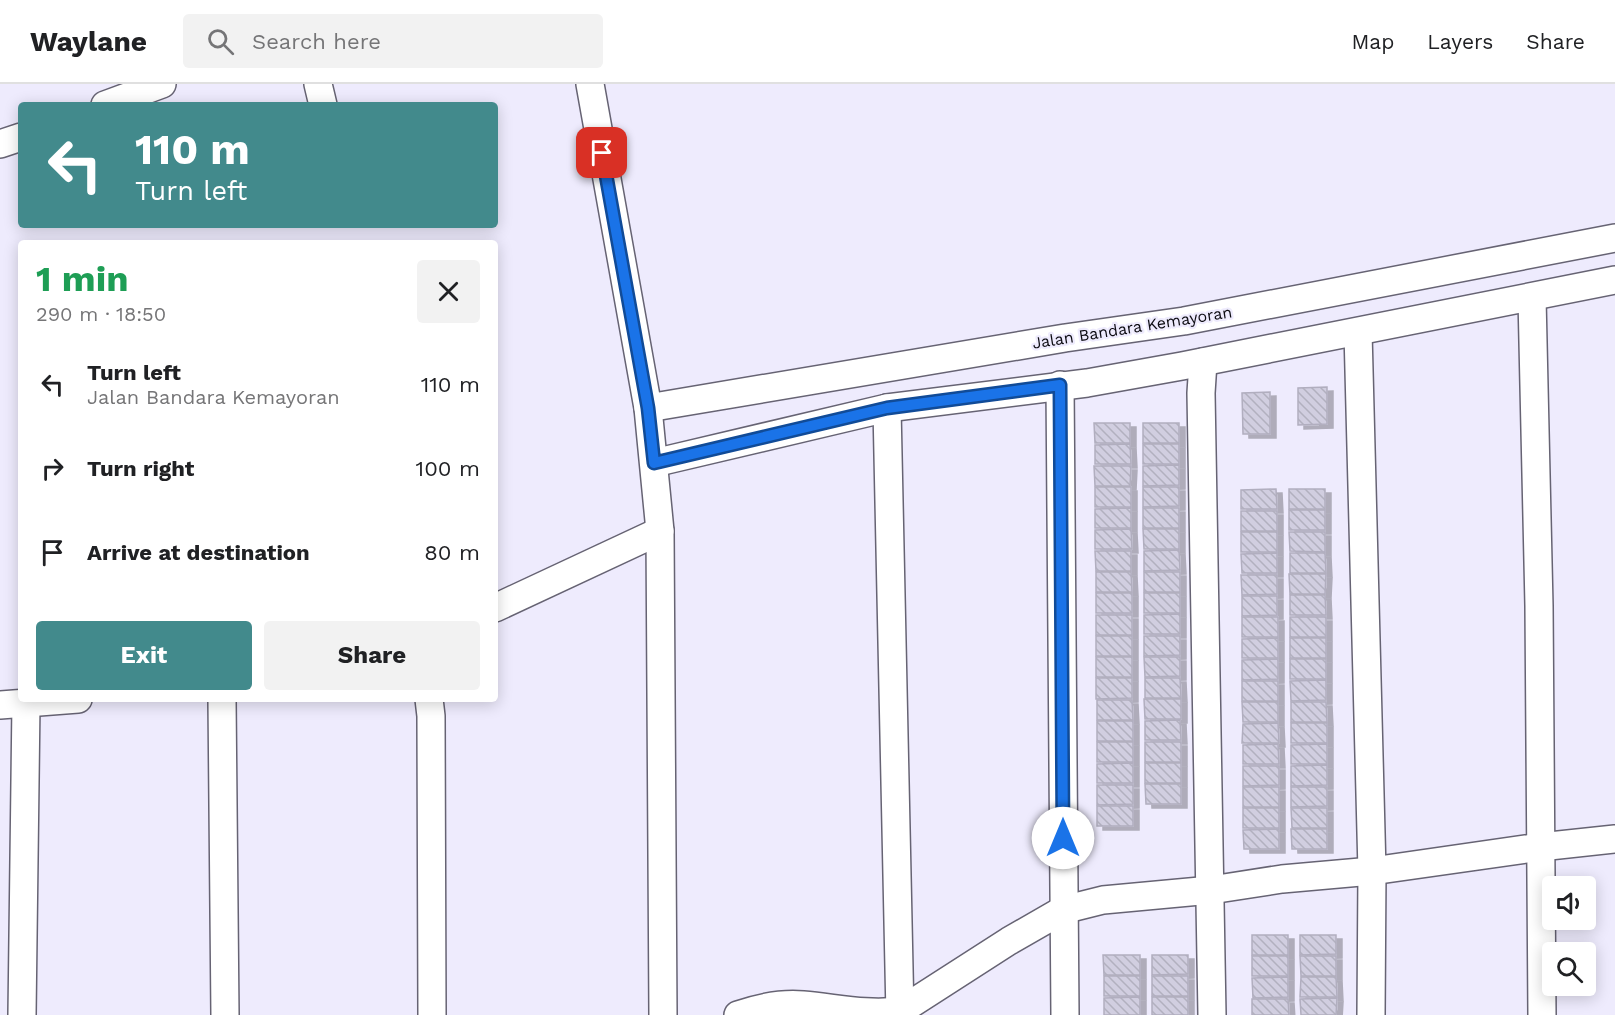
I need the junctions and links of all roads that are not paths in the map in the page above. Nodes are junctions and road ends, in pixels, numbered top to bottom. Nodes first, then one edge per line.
1 (161, 84) edge
2 (318, 84) edge
3 (590, 84) edge
4 (113, 102) edge
5 (322, 102) edge
6 (18, 137) edge
7 (0, 144) edge
8 (1615, 238) edge
9 (1615, 280) edge
10 (1532, 298) junction
11 (1358, 332) junction
12 (1203, 362) junction
13 (1060, 385) junction
14 (648, 408) junction
15 (887, 408) junction
16 (654, 463) junction
17 (660, 531) junction
18 (498, 607) edge
19 (39, 702) edge
20 (222, 702) edge
21 (429, 702) edge
22 (13, 704) edge
23 (1615, 839) edge
24 (1540, 847) junction
25 (1371, 872) junction
26 (1211, 890) junction
27 (1064, 910) junction
28 (900, 1013) edge
29 (22, 1015) edge
30 (225, 1015) edge
31 (432, 1015) edge
32 (663, 1015) edge
33 (738, 1015) edge
34 (1065, 1015) edge
35 (1212, 1015) edge
36 (1371, 1015) edge
37 (1542, 1015) edge

1 - 4 street
2 - 5 street
3 - 14 street
6 - 7 street
8 - 14 street, Jalan Bandara Kemayoran
9 - 10 street
10 - 11 street
10 - 24 street
11 - 12 street
11 - 25 street
12 - 13 street
12 - 26 street
13 - 15 street
13 - 27 street
14 - 16 street
15 - 16 street
15 - 28 street
16 - 17 street
17 - 18 street
17 - 32 street
19 - 22 street
20 - 30 street
21 - 31 street
22 - 29 street
23 - 24 street
24 - 25 street
24 - 37 street
25 - 26 street
25 - 36 street
26 - 27 street
26 - 35 street
27 - 28 street
27 - 34 street
28 - 33 street

